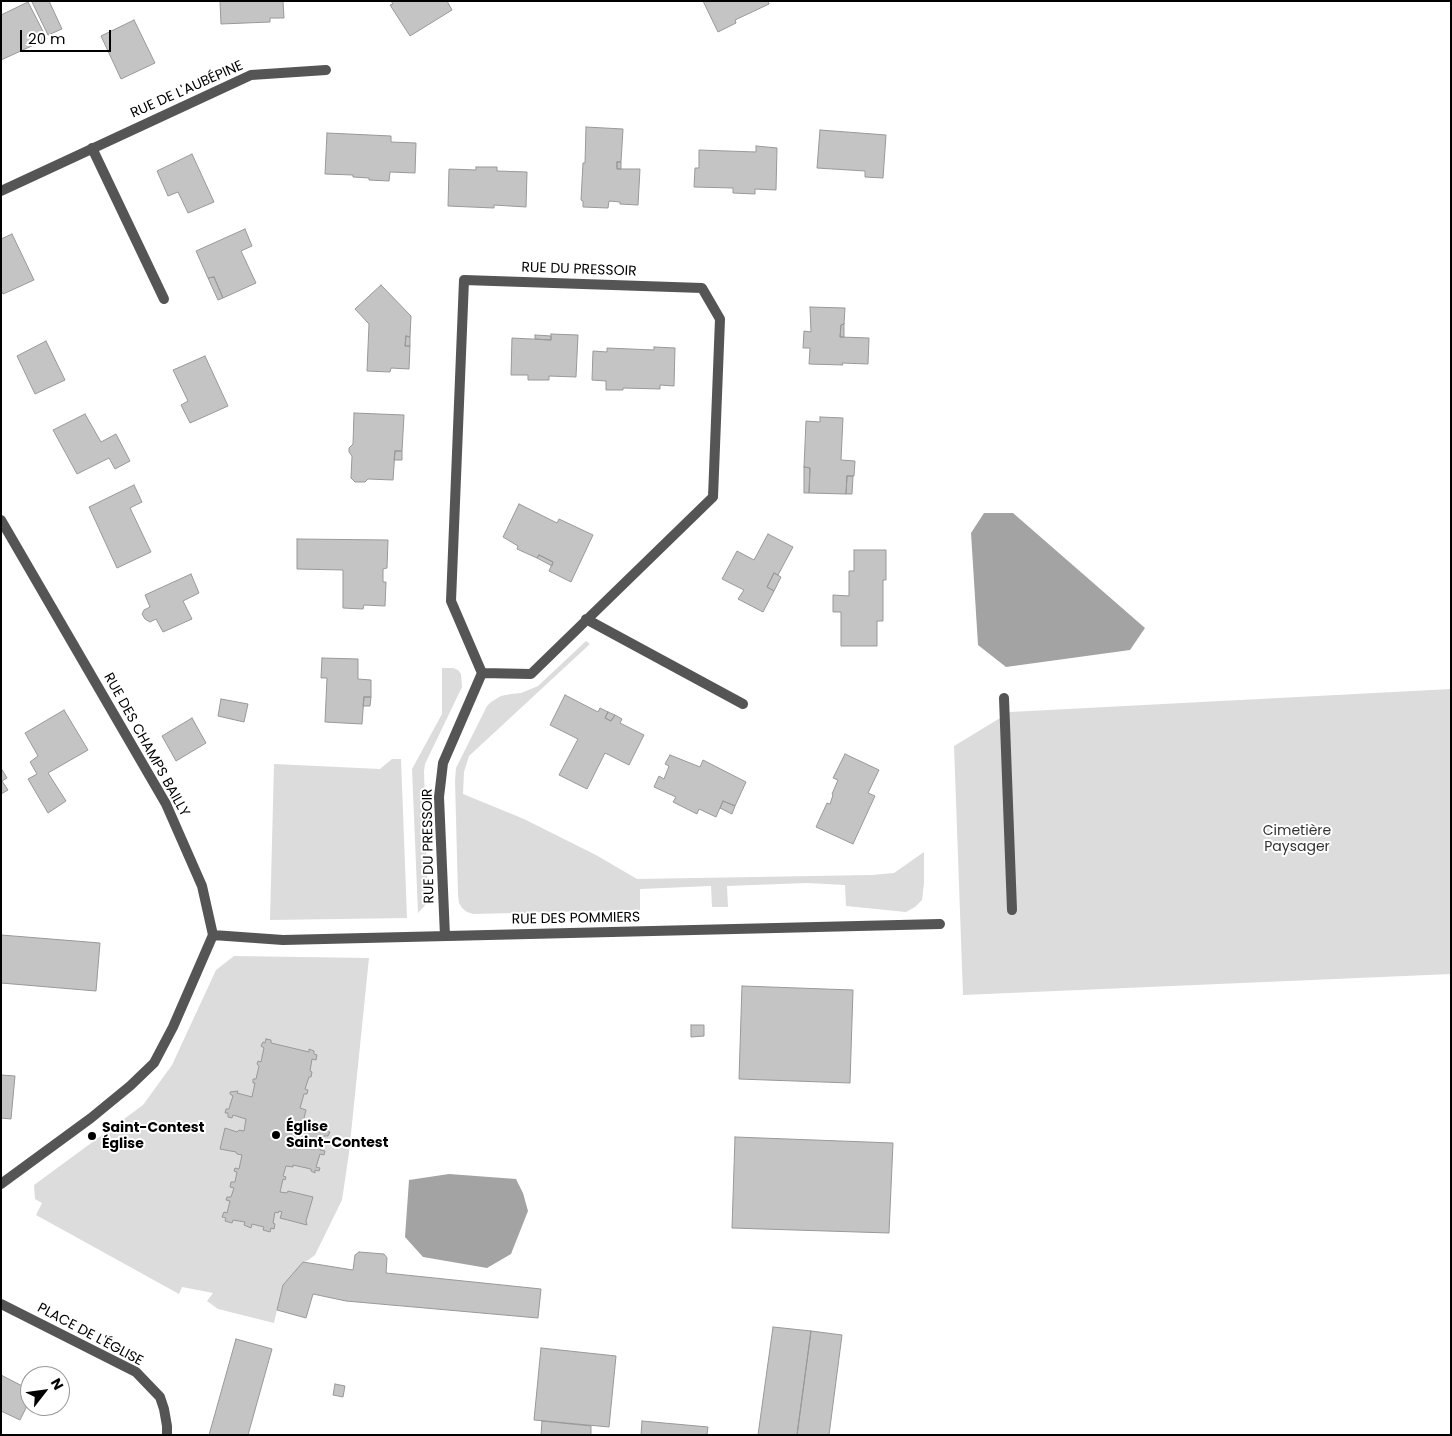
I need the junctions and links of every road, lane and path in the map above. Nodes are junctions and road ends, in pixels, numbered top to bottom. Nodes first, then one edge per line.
1 (326, 70) dead end
2 (92, 148) junction
3 (1, 191) edge
4 (164, 299) dead end
5 (1, 520) edge
6 (586, 619) junction
7 (482, 673) junction
8 (1004, 698) dead end
9 (743, 704) dead end
10 (1012, 910) dead end
11 (940, 924) dead end
12 (213, 935) junction
13 (445, 936) junction
14 (1, 1184) edge
15 (1, 1304) edge
16 (167, 1435) edge

1 - 2 street, RUE DE L'AUBÉPINE
2 - 3 street, RUE DE L'AUBÉPINE
2 - 4 street
5 - 12 street, RUE DES CHAMPS BAILLY
6 - 7 street, RUE DU PRESSOIR
6 - 7 street, RUE DU PRESSOIR
6 - 9 street
7 - 13 street, RUE DU PRESSOIR
8 - 10 street
11 - 13 street, RUE DES POMMIERS
12 - 13 street, RUE DES POMMIERS
12 - 14 street
15 - 16 street, PLACE DE L'ÉGLISE

